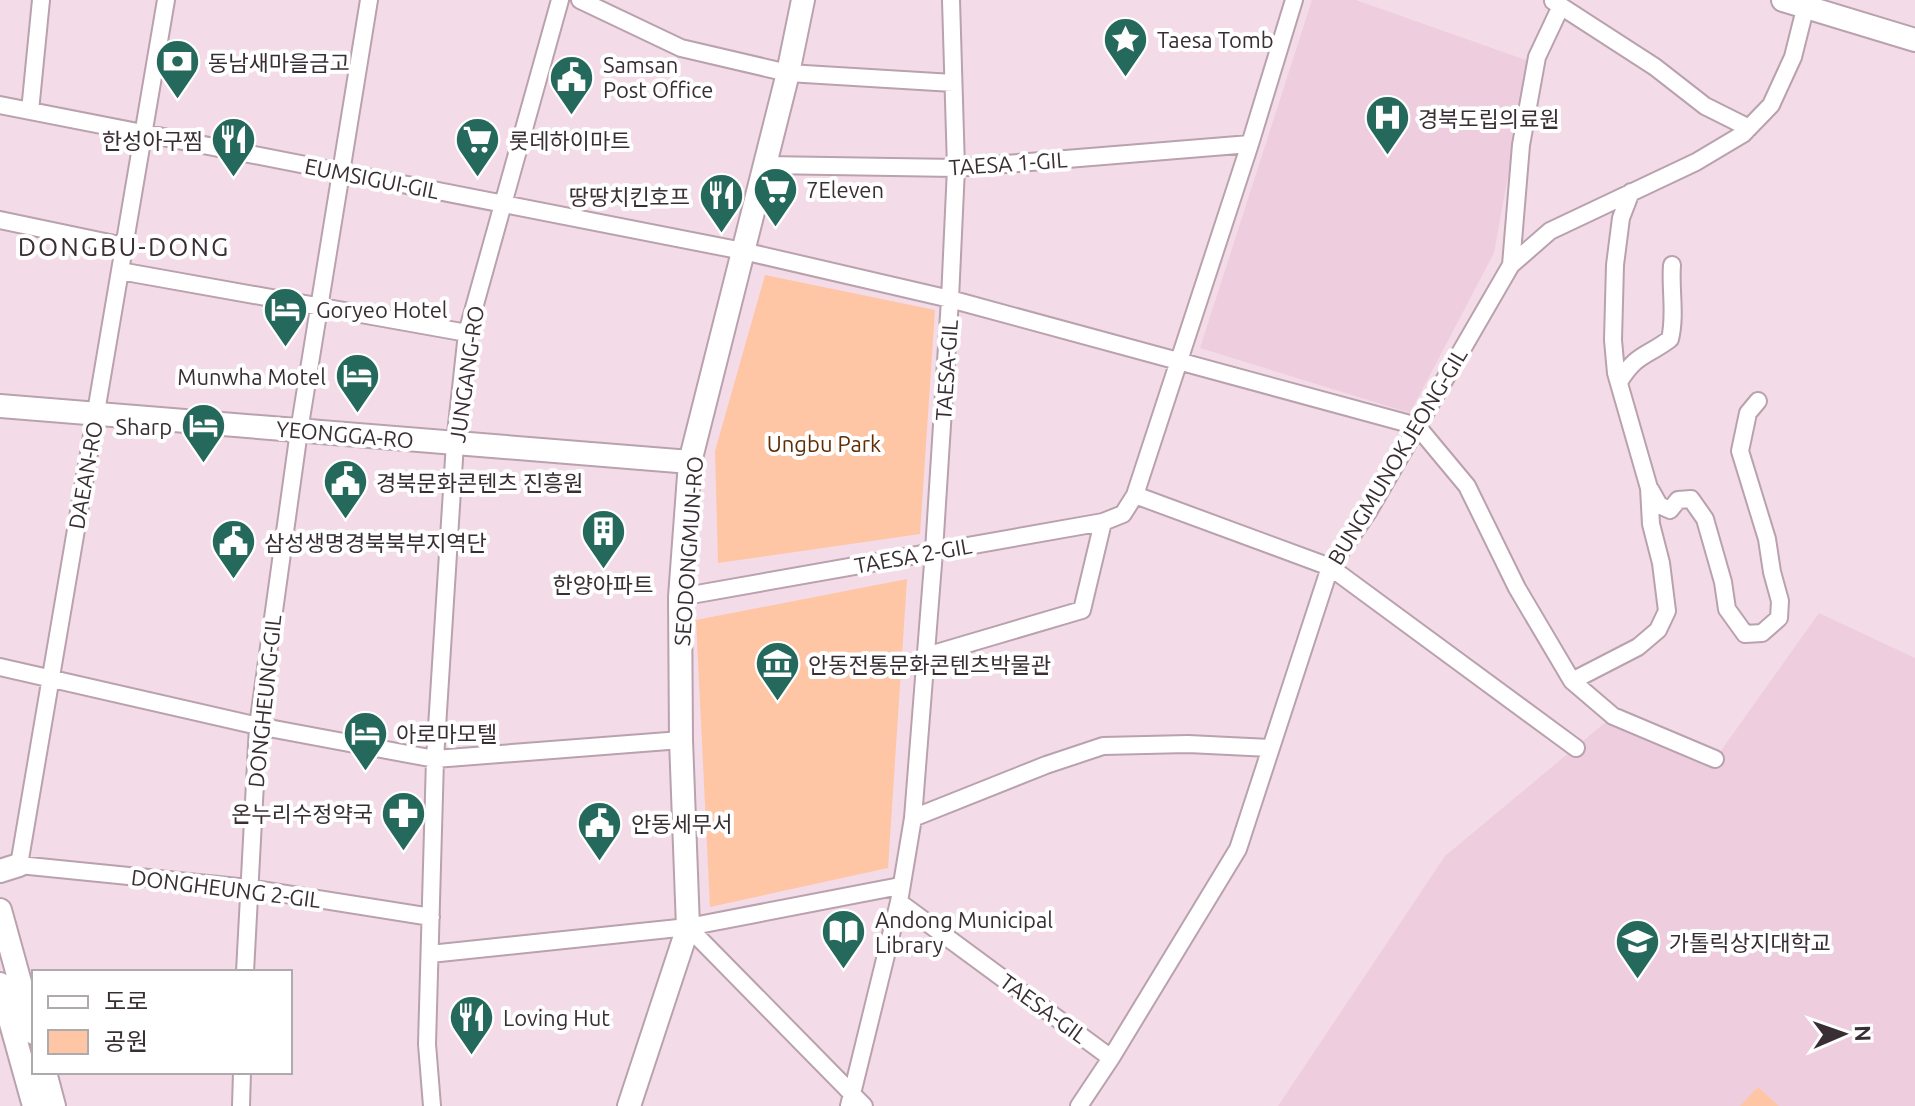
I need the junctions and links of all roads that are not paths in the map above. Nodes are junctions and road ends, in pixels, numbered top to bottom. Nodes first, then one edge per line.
1 (41, 0) edge
2 (166, 0) edge
3 (369, 0) edge
4 (560, 0) edge
5 (580, 0) edge
6 (803, 0) edge
7 (951, 0) edge
8 (1294, 0) edge
9 (1783, 0) edge
10 (1557, 3) edge
11 (1805, 9) junction
12 (1915, 40) edge
13 (788, 73) junction
14 (953, 83) junction
15 (0, 105) edge
16 (30, 111) junction
17 (1749, 128) junction
18 (144, 133) junction
19 (1250, 144) junction
20 (765, 165) junction
21 (956, 168) junction
22 (342, 172) junction
23 (1631, 192) junction
24 (502, 204) junction
25 (0, 220) edge
26 (124, 246) junction
27 (743, 251) junction
28 (1511, 265) junction
29 (1672, 265) dead end
30 (120, 271) junction
31 (950, 299) junction
32 (320, 307) junction
33 (467, 333) junction
34 (1179, 361) junction
35 (1619, 382) junction
36 (1758, 401) dead end
37 (0, 406) edge
38 (95, 414) junction
39 (1417, 426) junction
40 (299, 431) junction
41 (455, 443) junction
42 (690, 462) junction
43 (1649, 488) junction
44 (1135, 495) junction
45 (1103, 522) junction
46 (934, 551) junction
47 (1330, 567) junction
48 (680, 597) junction
49 (926, 656) junction
50 (0, 667) edge
51 (50, 679) junction
52 (1572, 681) junction
53 (258, 726) junction
54 (681, 740) junction
55 (1270, 748) junction
56 (1576, 748) dead end
57 (435, 759) junction
58 (1715, 759) dead end
59 (913, 818) junction
60 (10, 868) edge
61 (248, 888) junction
62 (900, 894) junction
63 (0, 910) edge
64 (431, 917) junction
65 (688, 927) junction
66 (430, 954) junction
67 (245, 970) edge
68 (0, 984) edge
69 (32, 1026) edge
70 (1111, 1058) junction
71 (46, 1074) edge
72 (242, 1074) edge
73 (855, 1102) edge
74 (34, 1106) edge
75 (54, 1106) edge
76 (241, 1106) edge
77 (432, 1106) edge
78 (629, 1106) edge
79 (1079, 1106) edge

1 - 16 street
2 - 18 street, DAEAN-RO
3 - 22 street, DONGHEUNG-GIL
4 - 24 street, JUNGANG-RO
5 - 13 street
6 - 13 street, SEODONGMUN-RO
7 - 14 street, TAESA-GIL
8 - 19 street, TAESA 2-GIL
9 - 11 street
10 - 17 street
10 - 28 street
11 - 12 street
11 - 17 street, BUNGMUNOKJEONG-GIL
13 - 14 street
13 - 20 street, SEODONGMUN-RO
14 - 21 street, TAESA-GIL
15 - 16 street, EUMSIGUI-GIL
16 - 18 street, EUMSIGUI-GIL
17 - 23 street, BUNGMUNOKJEONG-GIL
18 - 22 street, EUMSIGUI-GIL
18 - 26 street, DAEAN-RO
19 - 21 street, TAESA 1-GIL
19 - 34 street, TAESA 2-GIL
20 - 21 street, TAESA 1-GIL
20 - 27 street, SEODONGMUN-RO
21 - 31 street, TAESA-GIL
22 - 24 street, EUMSIGUI-GIL
22 - 32 street, DONGHEUNG-GIL
23 - 28 street, BUNGMUNOKJEONG-GIL
23 - 35 street
24 - 27 street, EUMSIGUI-GIL
24 - 33 street, JUNGANG-RO
25 - 26 street
26 - 30 street, DAEAN-RO
27 - 31 street, EUMSIGUI-GIL
27 - 42 street, SEODONGMUN-RO
28 - 39 street, BUNGMUNOKJEONG-GIL
29 - 35 street
30 - 32 street
30 - 38 street, DAEAN-RO
31 - 34 street, EUMSIGUI-GIL
31 - 46 street, TAESA-GIL
32 - 33 street
32 - 40 street, DONGHEUNG-GIL
33 - 41 street, JUNGANG-RO
34 - 39 street
34 - 44 street, TAESA 2-GIL
35 - 43 street
36 - 43 street
37 - 38 street, YEONGGA-RO
38 - 40 street, YEONGGA-RO
38 - 51 street, DAEAN-RO
39 - 47 street, BUNGMUNOKJEONG-GIL
39 - 52 street
40 - 41 street, YEONGGA-RO
40 - 53 street, DONGHEUNG-GIL
41 - 42 street, YEONGGA-RO
41 - 57 street, JUNGANG-RO
42 - 48 street, SEODONGMUN-RO
43 - 52 street
44 - 45 street, TAESA 2-GIL
44 - 47 street
45 - 46 street, TAESA 2-GIL
45 - 49 street
46 - 48 street, TAESA 2-GIL
46 - 49 street, TAESA-GIL
47 - 55 street, BUNGMUNOKJEONG-GIL
47 - 56 street
48 - 54 street, SEODONGMUN-RO
49 - 59 street, TAESA-GIL
50 - 51 street
51 - 53 street
51 - 60 street, DAEAN-RO
52 - 58 street
53 - 57 street
53 - 61 street, DONGHEUNG-GIL
54 - 57 street
54 - 65 street, SEODONGMUN-RO
55 - 59 street
55 - 70 street, BUNGMUNOKJEONG-GIL
57 - 64 street, JUNGANG-RO
59 - 62 street, TAESA-GIL
60 - 61 street, DONGHEUNG 2-GIL
61 - 64 street, DONGHEUNG 2-GIL
61 - 67 street, DONGHEUNG-GIL
62 - 65 street
62 - 70 street, TAESA-GIL
62 - 73 street, TAESA-GIL
63 - 69 street
64 - 66 street, JUNGANG-RO
65 - 66 street
65 - 73 street, TAESA-GIL
65 - 78 street, SEODONGMUN-RO
66 - 77 street, JUNGANG-RO
68 - 74 street
70 - 79 street, BUNGMUNOKJEONG-GIL
71 - 75 street
72 - 76 street

